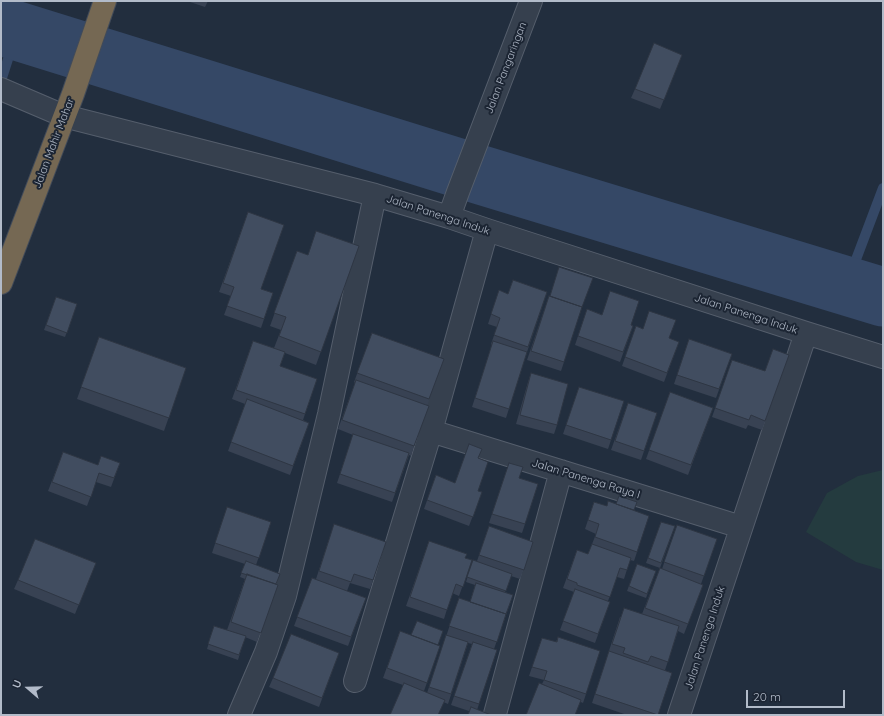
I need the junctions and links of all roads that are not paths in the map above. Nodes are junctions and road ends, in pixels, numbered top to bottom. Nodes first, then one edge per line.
1 (531, 1) edge
2 (104, 6) edge
3 (1, 89) edge
4 (64, 116) junction
5 (375, 195) junction
6 (449, 217) junction
7 (487, 230) junction
8 (1, 283) edge
9 (806, 333) junction
10 (883, 356) edge
11 (431, 431) junction
12 (561, 471) junction
13 (741, 527) junction
14 (355, 681) dead end
15 (495, 714) dead end
16 (239, 715) edge
17 (679, 715) edge

1 - 6 street, Jalan Pangaringan
2 - 4 highway, Jalan Mahir Mahar
3 - 4 street, Jalan Panenga Induk
4 - 5 street, Jalan Panenga Induk
4 - 8 highway, Jalan Mahir Mahar
5 - 6 street, Jalan Panenga Induk
5 - 16 street
6 - 7 street, Jalan Panenga Induk
7 - 9 street, Jalan Panenga Induk
7 - 11 street
9 - 10 street, Jalan Panenga Induk
9 - 13 street, Jalan Panenga Induk
11 - 12 street, Jalan Panenga Raya I
11 - 14 street
12 - 13 street, Jalan Panenga Raya I
12 - 15 street
13 - 17 street, Jalan Panenga Induk

